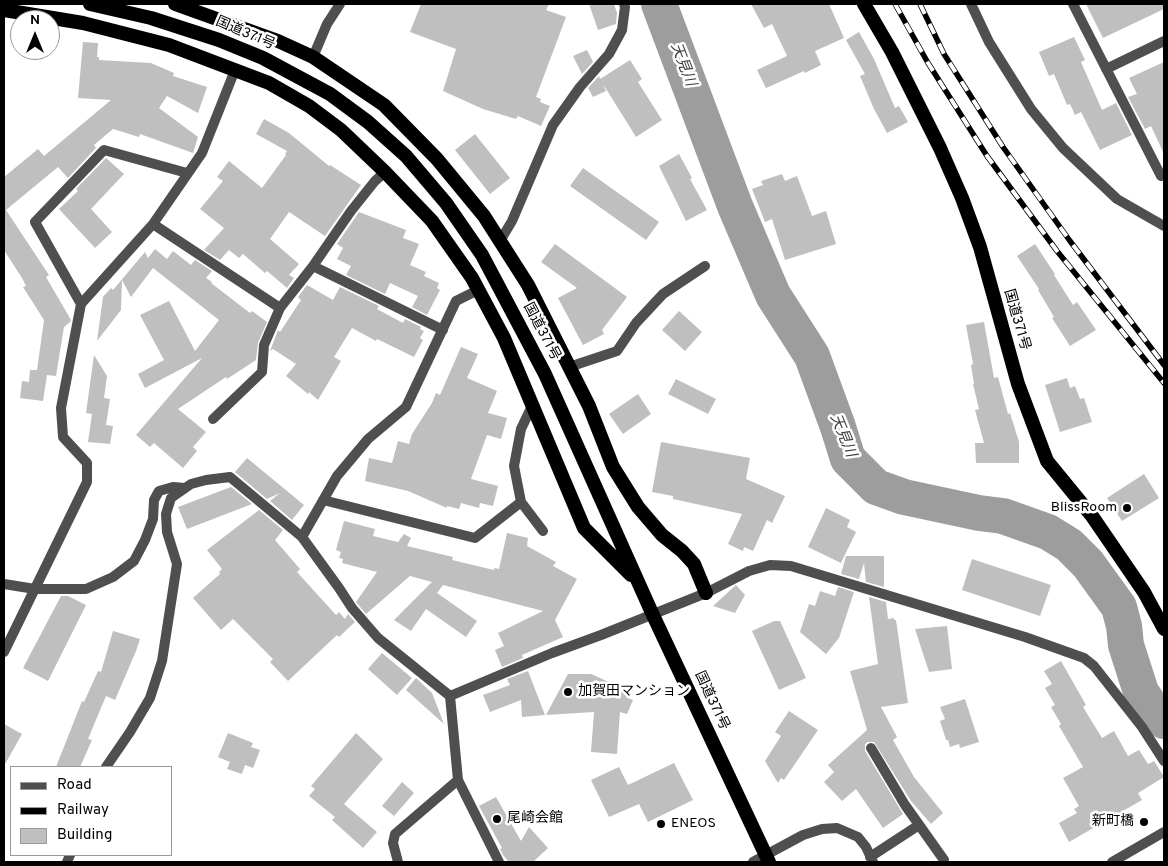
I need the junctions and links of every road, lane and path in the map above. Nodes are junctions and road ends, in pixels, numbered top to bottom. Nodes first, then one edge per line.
1 (90, 4) edge
2 (174, 4) edge
3 (340, 4) edge
4 (624, 4) edge
5 (864, 4) edge
6 (971, 4) edge
7 (1073, 4) edge
8 (4, 10) edge
9 (1164, 41) edge
10 (313, 57) junction
11 (1106, 69) junction
12 (235, 70) junction
13 (386, 172) junction
14 (187, 173) junction
15 (1164, 174) edge
16 (153, 224) junction
17 (1164, 226) edge
18 (500, 242) junction
19 (313, 266) junction
20 (705, 266) dead end
21 (478, 290) junction
22 (81, 304) junction
23 (280, 308) junction
24 (443, 330) junction
25 (569, 366) junction
26 (532, 406) junction
27 (214, 419) dead end
28 (185, 488) junction
29 (323, 500) junction
30 (521, 502) junction
31 (543, 531) dead end
32 (302, 537) junction
33 (638, 583) junction
34 (4, 584) edge
35 (35, 589) junction
36 (706, 593) junction
37 (652, 613) junction
38 (1164, 629) edge
39 (4, 652) edge
40 (450, 696) junction
41 (871, 748) dead end
42 (1164, 761) edge
43 (107, 766) edge
44 (458, 780) junction
45 (919, 825) junction
46 (1164, 832) edge
47 (763, 860) edge
48 (872, 860) edge
49 (944, 860) dead end
50 (398, 862) edge
51 (499, 862) edge
52 (1112, 862) edge

1 - 33 highway, 国道371号
2 - 10 highway
3 - 10 street
4 - 18 street
5 - 38 highway, 国道371号
6 - 17 street
7 - 11 street
8 - 12 highway
9 - 11 street
10 - 18 highway
11 - 15 street
12 - 13 highway
12 - 14 street
13 - 19 street
13 - 21 highway
14 - 16 street
14 - 22 street
16 - 22 street
16 - 23 street
18 - 25 highway
19 - 23 street
19 - 24 street
20 - 25 street
21 - 24 street
21 - 26 highway
22 - 35 street
23 - 27 street
24 - 29 street
25 - 36 highway
26 - 30 street
26 - 33 highway
28 - 32 street
28 - 35 street
28 - 43 street
29 - 30 street
29 - 32 street
30 - 31 street
32 - 40 street
33 - 37 highway, 国道371号
34 - 35 street
35 - 39 street
36 - 37 street
36 - 42 street
37 - 40 street
37 - 47 highway, 国道371号
40 - 44 street
41 - 45 street
44 - 50 street
44 - 51 street
45 - 48 street
45 - 49 street
46 - 52 street
47 - 48 street

